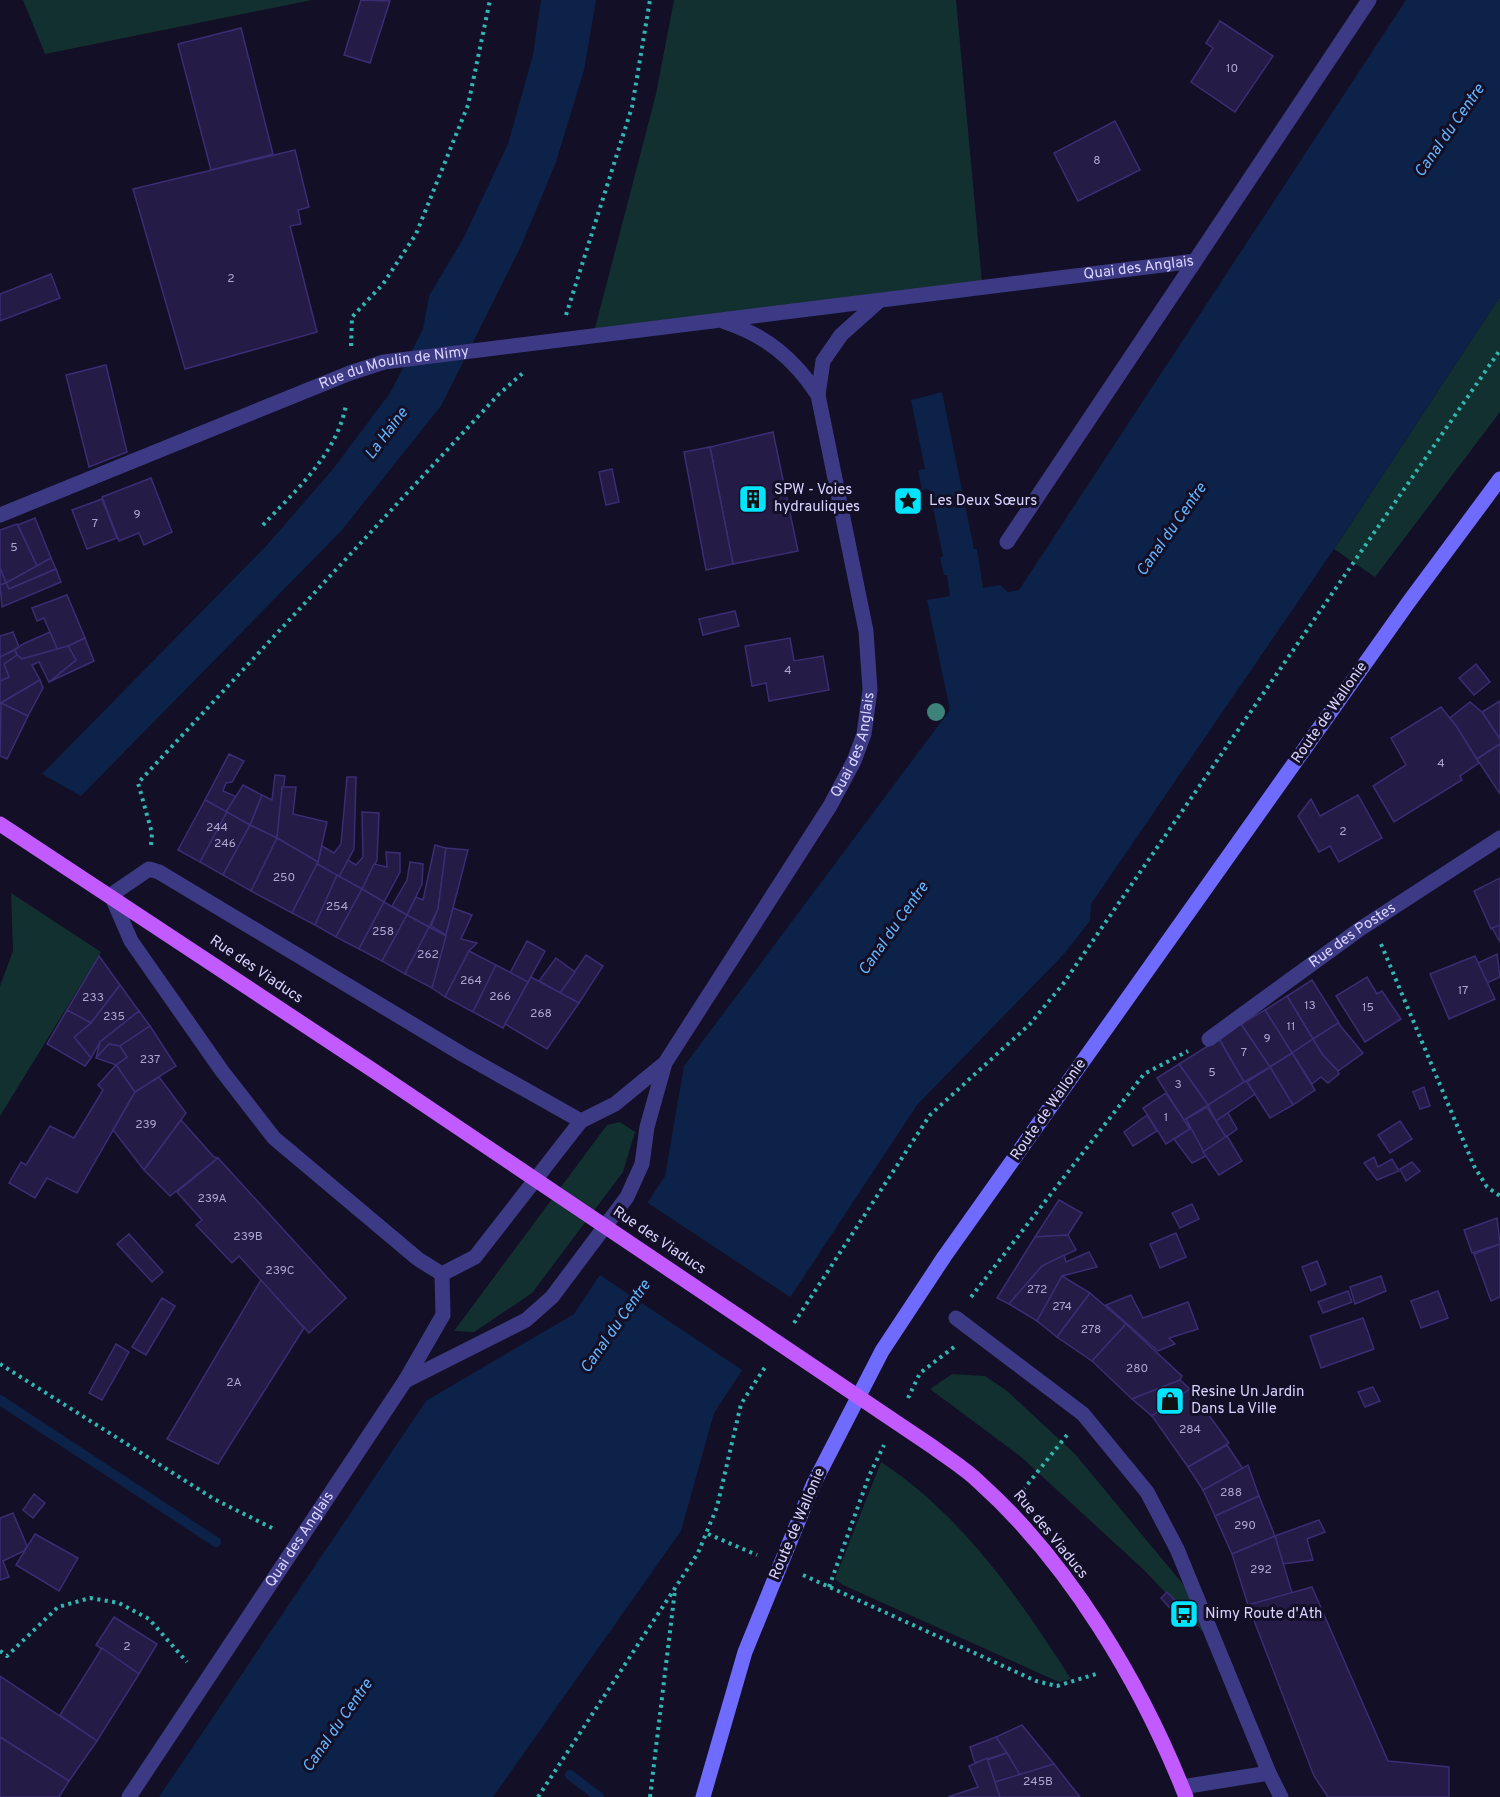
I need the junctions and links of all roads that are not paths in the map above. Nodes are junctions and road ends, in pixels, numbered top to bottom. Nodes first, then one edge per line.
1 (1368, 0) edge
2 (1195, 261) junction
3 (879, 301) junction
4 (811, 309) joint
5 (720, 320) junction
6 (818, 395) junction
7 (1500, 479) edge
8 (0, 515) edge
9 (1007, 542) dead end
10 (0, 824) edge
11 (1500, 838) edge
12 (111, 895) junction
13 (1209, 1039) road end
14 (665, 1063) junction
15 (581, 1121) junction
16 (442, 1274) junction
17 (956, 1318) road end
18 (405, 1381) junction
19 (1269, 1773) junction
20 (1184, 1792) edge
21 (129, 1797) edge
22 (703, 1797) edge
23 (1281, 1797) edge

1 - 2 street, Quai des Anglais
2 - 3 street, Quai des Anglais
2 - 9 street
3 - 4 street, Quai des Anglais
3 - 6 street, Quai des Anglais
4 - 5 street, Rue du Moulin de Nimy
5 - 6 street
5 - 8 street, Rue du Moulin de Nimy
6 - 14 street, Quai des Anglais
7 - 22 main road, Route de Wallonie
10 - 12 main road, Rue des Viaducs
11 - 13 street, Rue des Postes
12 - 15 street
12 - 16 street
12 - 20 main road, Rue des Viaducs
14 - 15 street, Quai des Anglais
14 - 18 street
15 - 16 street
16 - 18 street, Quai des Anglais
17 - 19 street
18 - 21 street, Quai des Anglais
19 - 20 street
19 - 23 street

